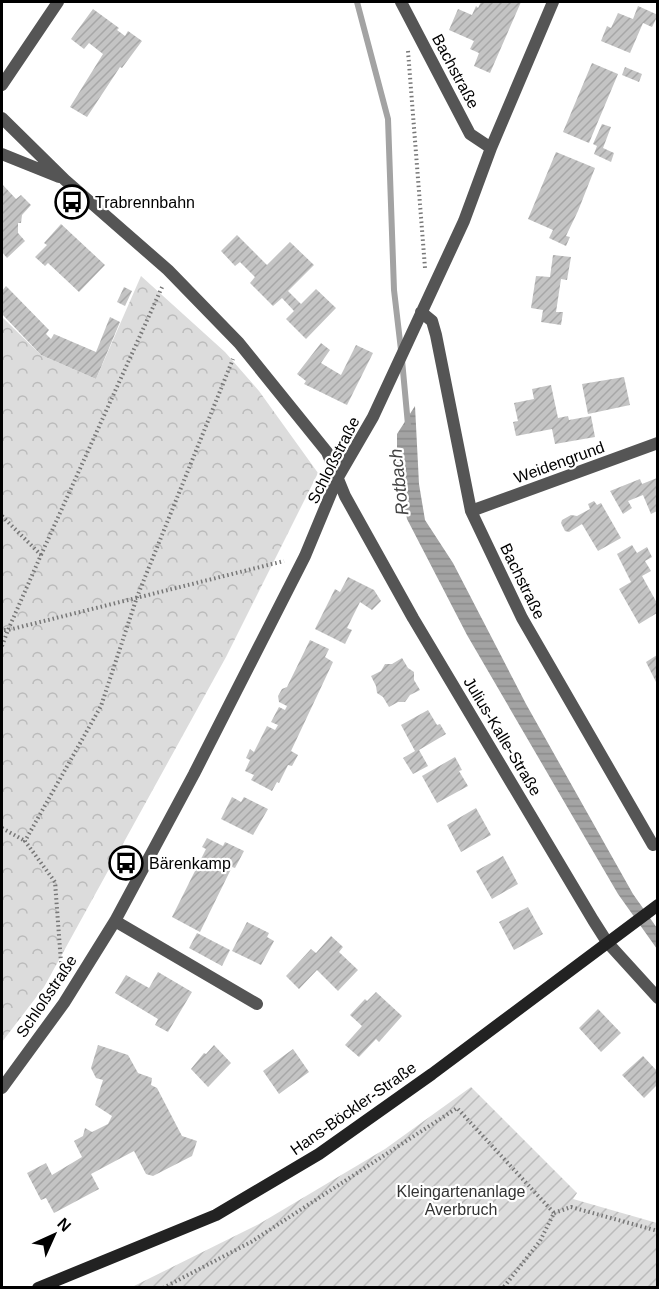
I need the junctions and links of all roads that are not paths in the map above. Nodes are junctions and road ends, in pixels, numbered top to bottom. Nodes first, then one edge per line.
1 (58, 2) edge
2 (401, 2) edge
3 (554, 2) edge
4 (2, 85) edge
5 (2, 117) edge
6 (491, 148) junction
7 (2, 154) edge
8 (65, 180) junction
9 (421, 312) junction
10 (657, 443) edge
11 (337, 480) junction
12 (471, 511) junction
13 (653, 845) dead end
14 (657, 905) edge
15 (115, 921) junction
16 (607, 942) junction
17 (657, 998) edge
18 (257, 1004) dead end
19 (2, 1088) edge
20 (38, 1287) edge

1 - 4 street
2 - 6 street, Bachstraße
3 - 6 street, Schloßstraße
5 - 8 street
6 - 9 street, Schloßstraße
7 - 8 street
8 - 11 street, Julius-Kalle-Straße
9 - 11 street, Schloßstraße
9 - 12 street, Bachstraße
10 - 12 street, Weidengrund
11 - 15 street, Schloßstraße
11 - 16 street, Julius-Kalle-Straße
12 - 13 street, Bachstraße
14 - 16 main road, Hans-Böckler-Straße
15 - 18 street
15 - 19 street, Schloßstraße
16 - 17 street, Julius-Kalle-Straße
16 - 20 main road, Hans-Böckler-Straße

